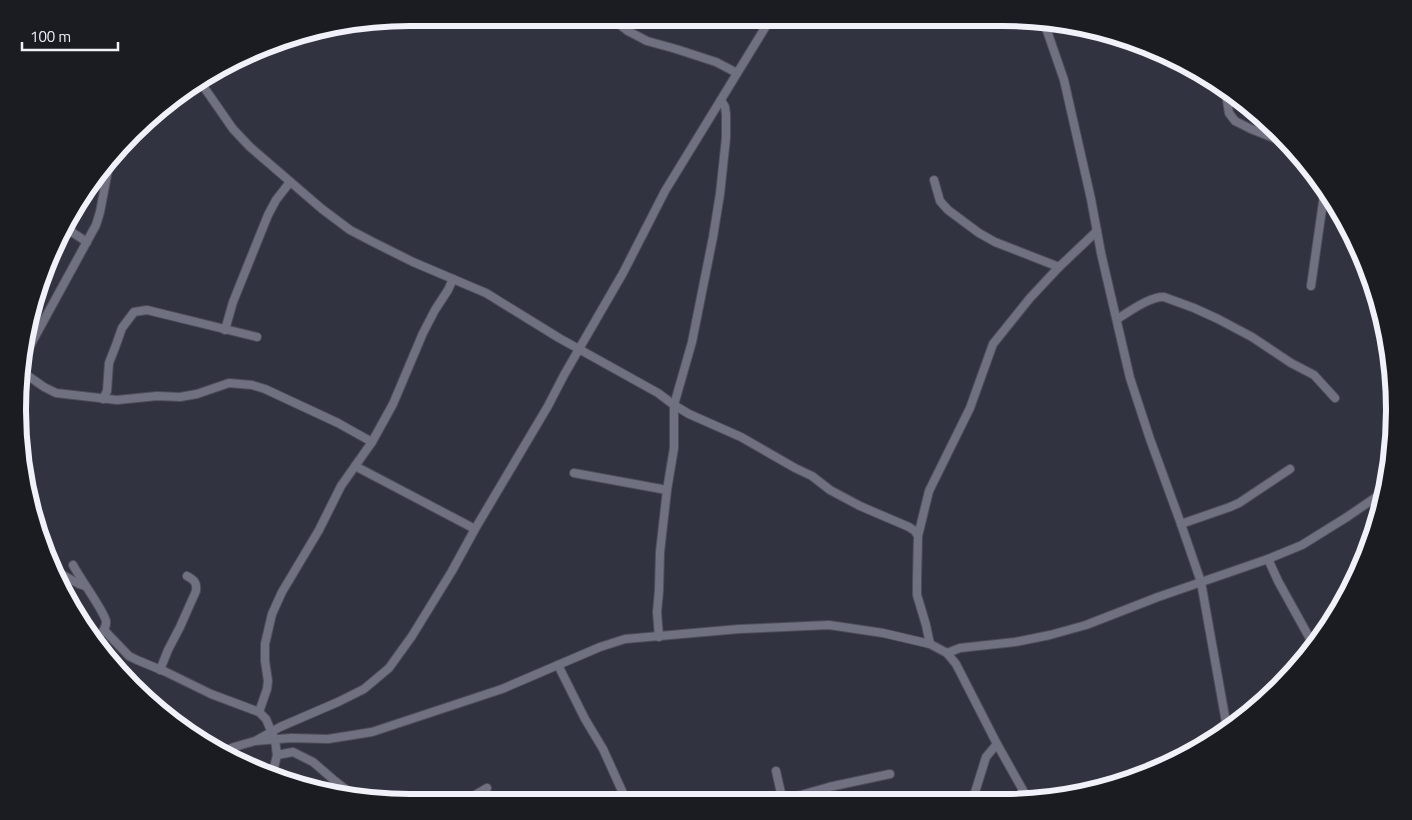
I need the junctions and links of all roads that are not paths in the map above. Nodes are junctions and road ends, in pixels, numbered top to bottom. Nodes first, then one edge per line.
1 (622, 26) edge
2 (766, 26) edge
3 (1047, 29) edge
4 (737, 73) junction
5 (203, 87) edge
6 (1227, 99) edge
7 (721, 100) junction
8 (1271, 137) edge
9 (107, 175) edge
10 (934, 180) dead end
11 (290, 182) junction
12 (1323, 201) edge
13 (71, 231) edge
14 (1097, 231) junction
15 (87, 242) junction
16 (1059, 267) junction
17 (453, 279) junction
18 (1311, 286) dead end
19 (1117, 319) junction
20 (225, 330) junction
21 (257, 337) dead end
22 (33, 340) edge
23 (580, 348) junction
24 (28, 376) edge
25 (1335, 398) dead end
26 (103, 399) junction
27 (674, 405) junction
28 (372, 442) junction
29 (355, 466) junction
30 (1290, 469) dead end
31 (574, 473) dead end
32 (666, 490) junction
33 (1375, 499) edge
34 (1181, 524) junction
35 (475, 529) junction
36 (918, 536) junction
37 (1268, 559) junction
38 (73, 566) dead end
39 (64, 576) edge
40 (187, 576) dead end
41 (1201, 582) junction
42 (85, 586) junction
43 (104, 630) junction
44 (100, 635) edge
45 (659, 637) junction
46 (1310, 639) edge
47 (930, 644) junction
48 (947, 653) junction
49 (558, 665) junction
50 (160, 670) junction
51 (259, 712) junction
52 (1226, 721) edge
53 (273, 736) junction
54 (997, 744) junction
55 (230, 749) edge
56 (278, 755) junction
57 (274, 769) edge
58 (776, 771) dead end
59 (890, 774) dead end
60 (343, 787) edge
61 (487, 788) dead end
62 (1025, 793) edge
63 (477, 794) edge
64 (623, 794) edge
65 (781, 794) edge
66 (806, 794) edge
67 (974, 794) edge

1 - 4 street
2 - 4 street
3 - 14 street
4 - 7 street
5 - 11 street
6 - 8 street
7 - 23 street
7 - 27 street
9 - 15 street
10 - 16 street
11 - 17 street
11 - 20 street
12 - 18 street
13 - 15 street
14 - 16 street
14 - 19 street
15 - 22 street
16 - 36 street
17 - 23 street
17 - 28 street
19 - 25 street
19 - 34 street
20 - 21 street
20 - 26 street
23 - 27 street
23 - 35 street
24 - 26 street
26 - 28 street
27 - 32 street
27 - 36 street
28 - 29 street
29 - 35 street
29 - 51 street
30 - 34 street
31 - 32 street
32 - 45 street
33 - 37 street
34 - 41 street
35 - 53 street
36 - 47 street
37 - 41 street
37 - 46 street
38 - 42 street
39 - 42 street
40 - 50 street
41 - 48 street
41 - 52 street
42 - 43 street
43 - 44 street
43 - 50 street
45 - 47 street
45 - 49 street
47 - 48 street
48 - 54 street
49 - 53 street
49 - 64 street
50 - 51 street
51 - 53 street
53 - 55 street
53 - 56 street
54 - 62 street
54 - 67 street
56 - 57 street
56 - 60 street
58 - 65 street
59 - 66 street
61 - 63 street

